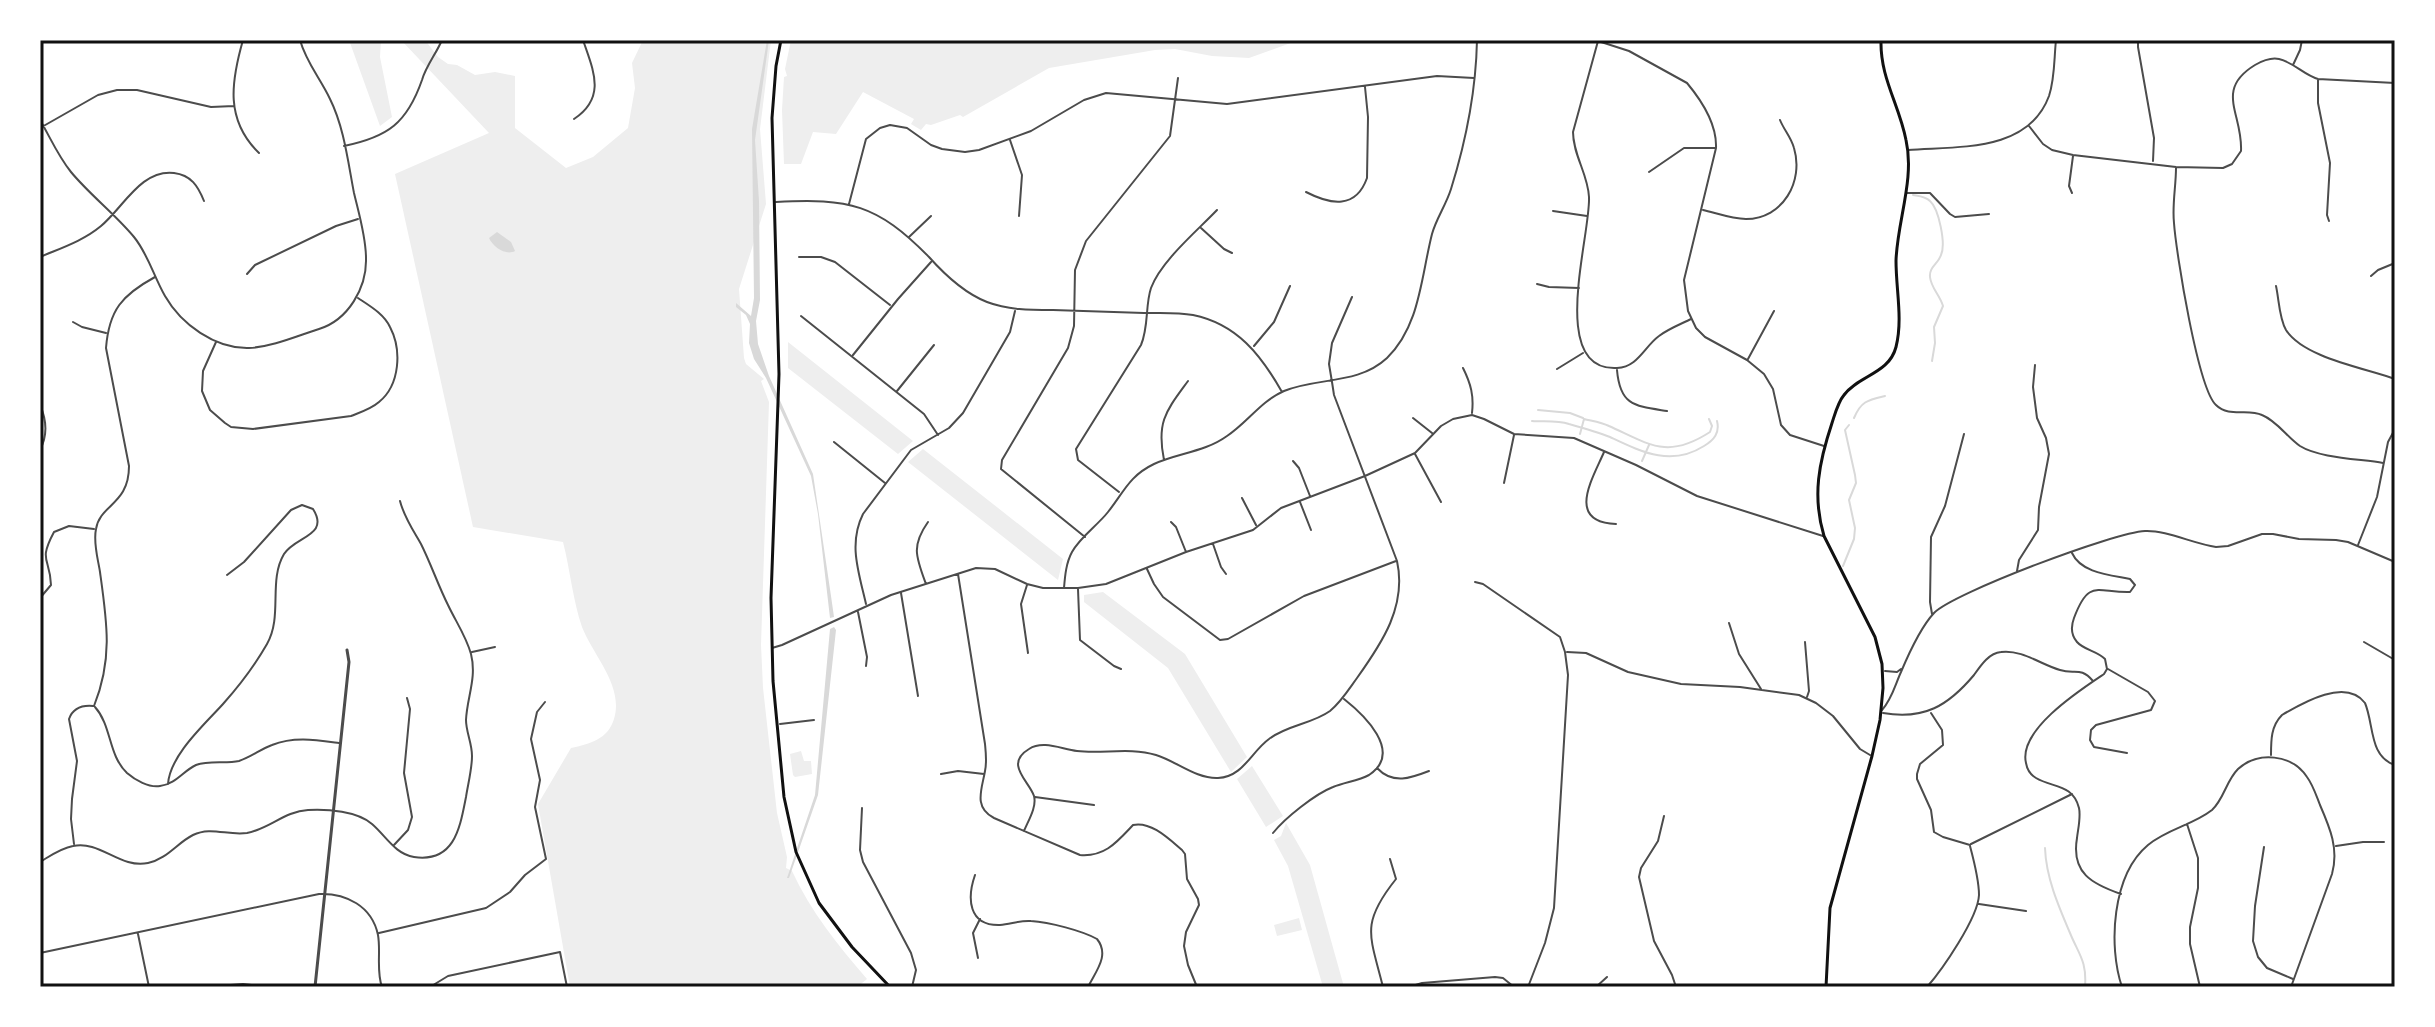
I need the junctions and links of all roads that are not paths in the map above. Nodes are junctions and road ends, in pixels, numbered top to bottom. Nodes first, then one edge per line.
1 (243, 40) edge
2 (300, 40) edge
3 (442, 40) edge
4 (583, 40) edge
5 (781, 40) edge
6 (1477, 40) edge
7 (1881, 40) edge
8 (2056, 40) edge
9 (2138, 40) edge
10 (2302, 40) edge
11 (1598, 41) edge
12 (2292, 65) junction
13 (1178, 78) dead end
14 (1476, 78) junction
15 (2318, 79) junction
16 (2395, 83) edge
17 (1364, 86) junction
18 (1176, 99) junction
19 (234, 106) junction
20 (574, 119) dead end
21 (40, 120) edge
22 (1780, 120) dead end
23 (2029, 126) junction
24 (42, 127) edge
25 (1010, 139) junction
26 (344, 146) junction
27 (1716, 148) junction
28 (1908, 150) junction
29 (259, 153) dead end
30 (2073, 155) junction
31 (2153, 164) junction
32 (2176, 167) junction
33 (1649, 172) dead end
34 (1306, 192) dead end
35 (1905, 193) junction
36 (2072, 193) dead end
37 (204, 201) dead end
38 (775, 202) junction
39 (849, 204) junction
40 (1217, 210) dead end
41 (1702, 210) junction
42 (1553, 211) dead end
43 (1989, 214) dead end
44 (113, 215) junction
45 (931, 216) dead end
46 (1019, 216) dead end
47 (1588, 216) junction
48 (360, 219) junction
49 (2329, 221) dead end
50 (1200, 228) junction
51 (909, 237) junction
52 (1232, 253) dead end
53 (40, 257) edge
54 (799, 257) dead end
55 (932, 261) junction
56 (2395, 263) edge
57 (247, 274) dead end
58 (2371, 276) dead end
59 (155, 277) junction
60 (1537, 284) dead end
61 (1290, 286) dead end
62 (2276, 286) dead end
63 (1579, 288) junction
64 (356, 297) junction
65 (1352, 297) dead end
66 (891, 307) junction
67 (1016, 309) junction
68 (1075, 311) junction
69 (1774, 311) dead end
70 (1147, 313) junction
71 (801, 316) dead end
72 (1691, 319) junction
73 (73, 322) dead end
74 (107, 333) junction
75 (216, 340) junction
76 (934, 345) dead end
77 (1253, 348) junction
78 (1583, 353) junction
79 (852, 356) junction
80 (1747, 360) junction
81 (2035, 365) dead end
82 (1463, 368) dead end
83 (1616, 368) junction
84 (1557, 369) dead end
85 (2395, 379) edge
86 (1188, 381) dead end
87 (1332, 382) junction
88 (896, 391) junction
89 (1282, 392) junction
90 (40, 405) edge
91 (1667, 411) dead end
92 (1472, 415) junction
93 (1413, 418) dead end
94 (2395, 429) edge
95 (1433, 434) junction
96 (1514, 434) junction
97 (1964, 434) dead end
98 (938, 435) junction
99 (834, 442) dead end
100 (1824, 446) junction
101 (40, 450) edge
102 (1605, 451) junction
103 (1415, 453) junction
104 (1164, 460) junction
105 (1293, 461) dead end
106 (2383, 463) junction
107 (1365, 476) junction
108 (885, 483) junction
109 (1504, 483) dead end
110 (1120, 493) junction
111 (1310, 497) junction
112 (1242, 498) dead end
113 (400, 501) dead end
114 (1300, 501) junction
115 (1441, 502) dead end
116 (928, 522) dead end
117 (1171, 522) dead end
118 (1616, 524) dead end
119 (1257, 528) junction
120 (96, 529) junction
121 (1311, 530) dead end
122 (1824, 536) junction
123 (1085, 537) junction
124 (1213, 543) junction
125 (2358, 546) junction
126 (1186, 552) junction
127 (2072, 552) junction
128 (1397, 561) junction
129 (2395, 562) edge
130 (1147, 568) junction
131 (2017, 572) junction
132 (958, 573) junction
133 (1226, 574) dead end
134 (227, 575) dead end
135 (1475, 582) dead end
136 (926, 584) junction
137 (1027, 584) junction
138 (1064, 588) junction
139 (1078, 588) junction
140 (901, 592) junction
141 (40, 598) edge
142 (866, 607) junction
143 (857, 611) junction
144 (1932, 615) junction
145 (1729, 623) dead end
146 (1805, 642) dead end
147 (2364, 642) dead end
148 (495, 647) dead end
149 (772, 648) junction
150 (347, 650) dead end
151 (1565, 652) junction
152 (471, 653) junction
153 (1028, 653) dead end
154 (2395, 660) edge
155 (866, 666) dead end
156 (1902, 668) junction
157 (1121, 669) dead end
158 (2107, 669) junction
159 (1883, 671) junction
160 (2093, 681) junction
161 (1761, 689) junction
162 (918, 696) dead end
163 (407, 698) dead end
164 (1343, 698) junction
165 (1807, 699) junction
166 (545, 702) dead end
167 (94, 706) junction
168 (1882, 711) junction
169 (1930, 711) junction
170 (814, 720) dead end
171 (777, 724) junction
172 (341, 743) junction
173 (2127, 753) dead end
174 (1872, 756) junction
175 (2271, 756) junction
176 (2395, 765) edge
177 (1376, 768) junction
178 (1429, 771) dead end
179 (941, 774) dead end
180 (985, 774) junction
181 (168, 784) junction
182 (2072, 794) junction
183 (1034, 797) junction
184 (1094, 805) dead end
185 (862, 808) dead end
186 (333, 811) junction
187 (1664, 816) dead end
188 (2187, 823) junction
189 (1024, 831) junction
190 (1273, 833) dead end
191 (2384, 842) dead end
192 (1970, 845) junction
193 (74, 846) junction
194 (394, 846) junction
195 (2335, 846) junction
196 (2264, 847) dead end
197 (1390, 859) dead end
198 (40, 862) edge
199 (975, 875) dead end
200 (324, 894) junction
201 (2121, 894) junction
202 (1978, 904) junction
203 (2026, 911) dead end
204 (981, 918) junction
205 (137, 933) junction
206 (377, 933) junction
207 (40, 953) edge
208 (978, 958) dead end
209 (1607, 977) dead end
210 (2294, 980) junction
211 (149, 987) edge
212 (206, 987) edge
213 (269, 987) edge
214 (315, 987) edge
215 (382, 987) edge
216 (430, 987) edge
217 (567, 987) edge
218 (890, 987) edge
219 (912, 987) edge
220 (1088, 987) edge
221 (1197, 987) edge
222 (1383, 987) edge
223 (1409, 987) edge
224 (1514, 987) edge
225 (1528, 987) edge
226 (1596, 987) edge
227 (1676, 987) edge
228 (1826, 987) edge
229 (1927, 987) edge
230 (2122, 987) edge
231 (2200, 987) edge
232 (2291, 987) edge

1 - 19 street
2 - 26 street
3 - 26 street
4 - 20 street
5 - 38 main road
6 - 14 street
7 - 28 main road
8 - 23 street
9 - 31 street
10 - 12 street
11 - 27 street
11 - 47 street
12 - 15 street
12 - 32 street
13 - 18 street
14 - 17 street
14 - 87 street
15 - 16 street
15 - 49 street
17 - 18 street
17 - 34 street
18 - 25 street
18 - 68 street
19 - 24 street
19 - 29 street
21 - 24 street
22 - 41 street
23 - 28 street
23 - 30 street
24 - 44 street
25 - 39 street
25 - 46 street
26 - 48 street
27 - 33 street
27 - 41 street
28 - 35 main road
30 - 31 street
30 - 36 street
31 - 32 street
32 - 106 street
35 - 43 street
35 - 100 main road
37 - 44 street
38 - 39 street
38 - 149 main road
39 - 51 street
40 - 50 street
41 - 72 street
42 - 47 street
44 - 53 street
44 - 59 street
45 - 51 street
47 - 63 street
48 - 57 street
48 - 64 street
50 - 52 street
50 - 70 street
51 - 55 street
54 - 66 street
55 - 66 street
55 - 67 street
56 - 58 street
59 - 74 street
59 - 75 street
60 - 63 street
61 - 77 street
62 - 85 street
63 - 78 street
64 - 75 street
64 - 75 street
65 - 87 street
66 - 79 street
67 - 68 street
67 - 98 street
68 - 70 street
68 - 123 street
69 - 80 street
70 - 77 street
70 - 110 street
71 - 79 street
72 - 80 street
72 - 83 street
73 - 74 street
74 - 120 street
76 - 88 street
77 - 89 street
78 - 83 street
78 - 84 street
79 - 88 street
80 - 100 street
81 - 131 street
82 - 92 street
83 - 91 street
86 - 104 street
87 - 89 street
87 - 107 street
88 - 98 street
89 - 104 street
90 - 101 street
92 - 95 street
92 - 96 street
93 - 95 street
94 - 106 street
95 - 103 street
96 - 102 street
96 - 109 street
97 - 144 street
98 - 108 street
99 - 108 street
100 - 122 main road
102 - 118 street
102 - 122 street
103 - 107 street
103 - 115 street
104 - 110 street
105 - 111 street
106 - 125 street
107 - 111 street
107 - 128 street
108 - 142 street
110 - 123 street
111 - 114 street
112 - 119 street
113 - 152 street
114 - 119 street
114 - 121 street
116 - 136 street
117 - 126 street
119 - 124 street
120 - 141 street
120 - 167 street
122 - 159 main road
123 - 138 street
124 - 126 street
124 - 133 street
125 - 127 street
125 - 129 street
126 - 130 street
127 - 131 street
127 - 158 street
128 - 130 street
128 - 164 street
130 - 139 street
131 - 144 street
132 - 136 street
132 - 137 street
132 - 180 street
134 - 181 street
135 - 151 street
136 - 140 street
137 - 138 street
137 - 153 street
138 - 139 street
139 - 157 street
140 - 142 street
140 - 162 street
142 - 143 street
143 - 149 street
143 - 155 street
144 - 156 street
145 - 161 street
146 - 165 street
147 - 154 street
148 - 152 street
149 - 171 main road
150 - 172 street
151 - 161 street
151 - 225 street
152 - 194 street
156 - 159 street
156 - 168 street
158 - 160 street
158 - 173 street
159 - 168 main road
160 - 169 street
160 - 182 street
161 - 165 street
163 - 194 street
164 - 177 street
164 - 183 street
165 - 174 street
166 - 206 street
167 - 181 street
167 - 193 street
168 - 169 street
168 - 174 main road
169 - 192 street
170 - 171 street
171 - 218 main road
172 - 181 street
172 - 186 street
174 - 228 main road
175 - 176 street
175 - 188 street
175 - 195 street
177 - 178 street
177 - 190 street
179 - 180 street
180 - 189 street
182 - 192 street
182 - 201 street
183 - 184 street
183 - 189 street
185 - 219 street
186 - 193 street
186 - 194 street
186 - 200 street
187 - 227 street
188 - 201 street
188 - 231 street
189 - 221 street
191 - 195 street
192 - 202 street
193 - 198 street
195 - 210 street
196 - 210 street
197 - 222 street
199 - 204 street
200 - 205 street
200 - 206 street
200 - 214 street
201 - 230 street
202 - 203 street
202 - 229 street
204 - 208 street
204 - 220 street
205 - 207 street
205 - 211 street
206 - 215 street
209 - 226 street
210 - 232 street
212 - 213 street
216 - 217 street
223 - 224 street

